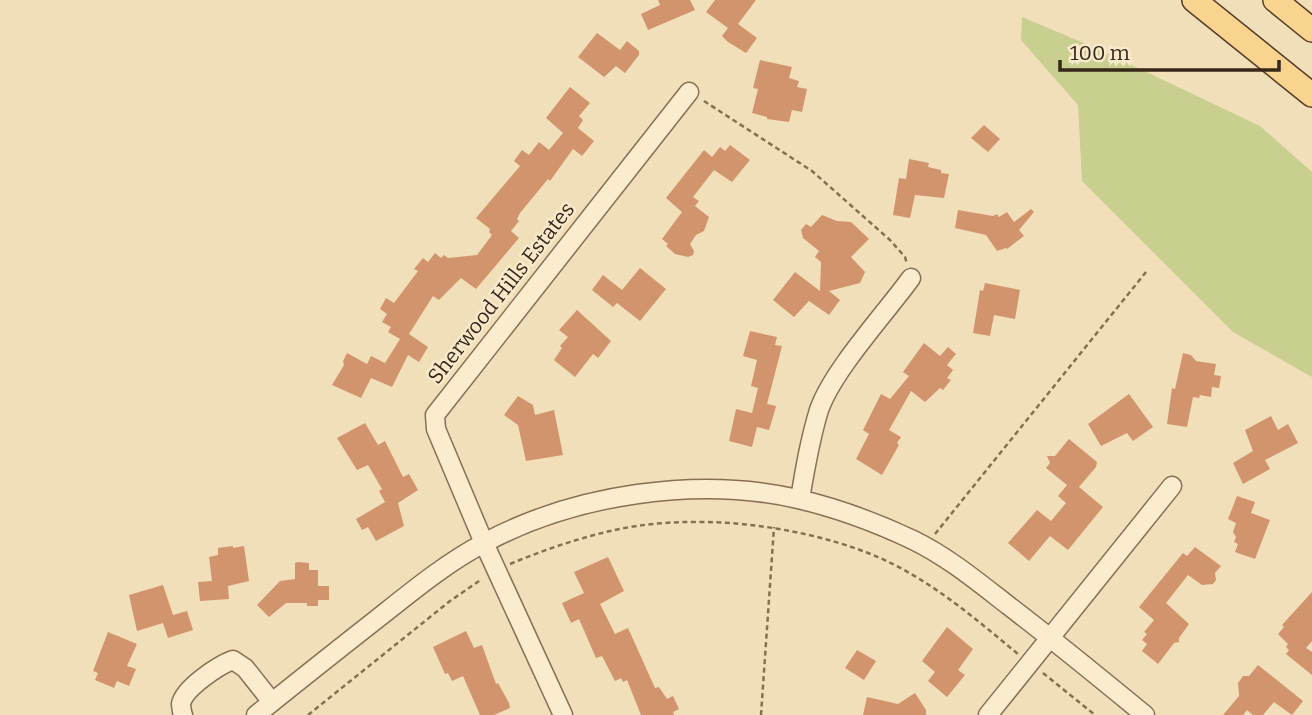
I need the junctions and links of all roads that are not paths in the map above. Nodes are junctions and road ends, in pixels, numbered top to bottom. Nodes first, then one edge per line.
1 (1194, 0) edge
2 (1275, 0) edge
3 (1312, 30) edge
4 (689, 92) road end
5 (1312, 95) edge
6 (911, 278) road end
7 (1172, 486) dead end
8 (800, 499) junction
9 (484, 543) junction
10 (1050, 638) junction
11 (272, 702) junction
12 (183, 715) edge
13 (256, 715) edge
14 (563, 715) edge
15 (988, 715) edge
16 (1145, 715) edge

1 - 5 main road
2 - 3 main road
4 - 9 street, Sherwood Hills Estates
6 - 8 street
7 - 10 street
8 - 9 street
8 - 10 street
9 - 11 street
9 - 14 street, Sherwood Hills Estates
10 - 15 street
10 - 16 street
11 - 12 street
11 - 13 street

